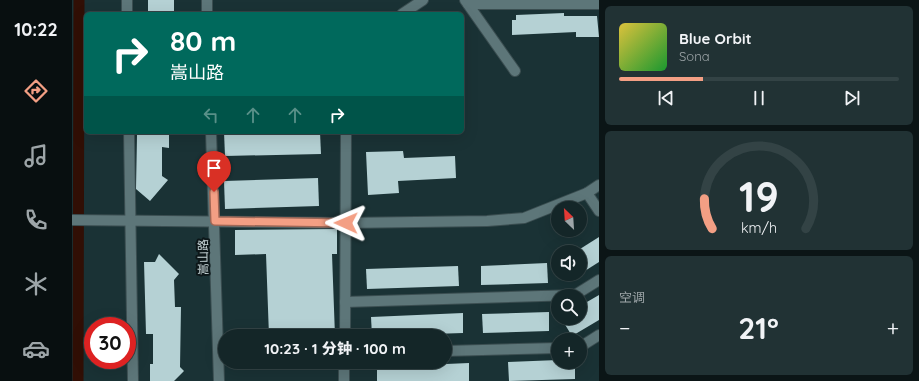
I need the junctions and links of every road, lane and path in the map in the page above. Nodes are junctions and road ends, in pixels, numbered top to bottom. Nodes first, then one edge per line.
1 (126, 0) edge
2 (207, 0) edge
3 (423, 0) edge
4 (467, 2) edge
5 (599, 4) edge
6 (127, 12) edge
7 (207, 12) edge
8 (405, 12) edge
9 (515, 71) dead end
10 (129, 134) edge
11 (211, 134) edge
12 (346, 134) edge
13 (599, 185) edge
14 (587, 193) junction
15 (599, 211) edge
16 (72, 220) edge
17 (130, 220) junction
18 (215, 221) junction
19 (346, 223) junction
20 (599, 280) edge
21 (345, 302) junction
22 (345, 329) edge
23 (599, 335) edge
24 (587, 343) edge
25 (551, 348) edge
26 (452, 351) edge
27 (344, 369) edge
28 (133, 381) edge
29 (219, 381) edge
30 (344, 381) edge

1 - 6 street
2 - 7 street
3 - 8 street
4 - 5 street
4 - 9 street
10 - 17 street
11 - 18 street, 嵩山路
12 - 19 street
13 - 14 street
14 - 15 street
14 - 19 street
16 - 17 street
17 - 18 street
17 - 28 street
18 - 19 street
18 - 29 street, 嵩山路
19 - 21 street
20 - 21 street
21 - 22 street
23 - 24 street
25 - 26 street
27 - 30 street

